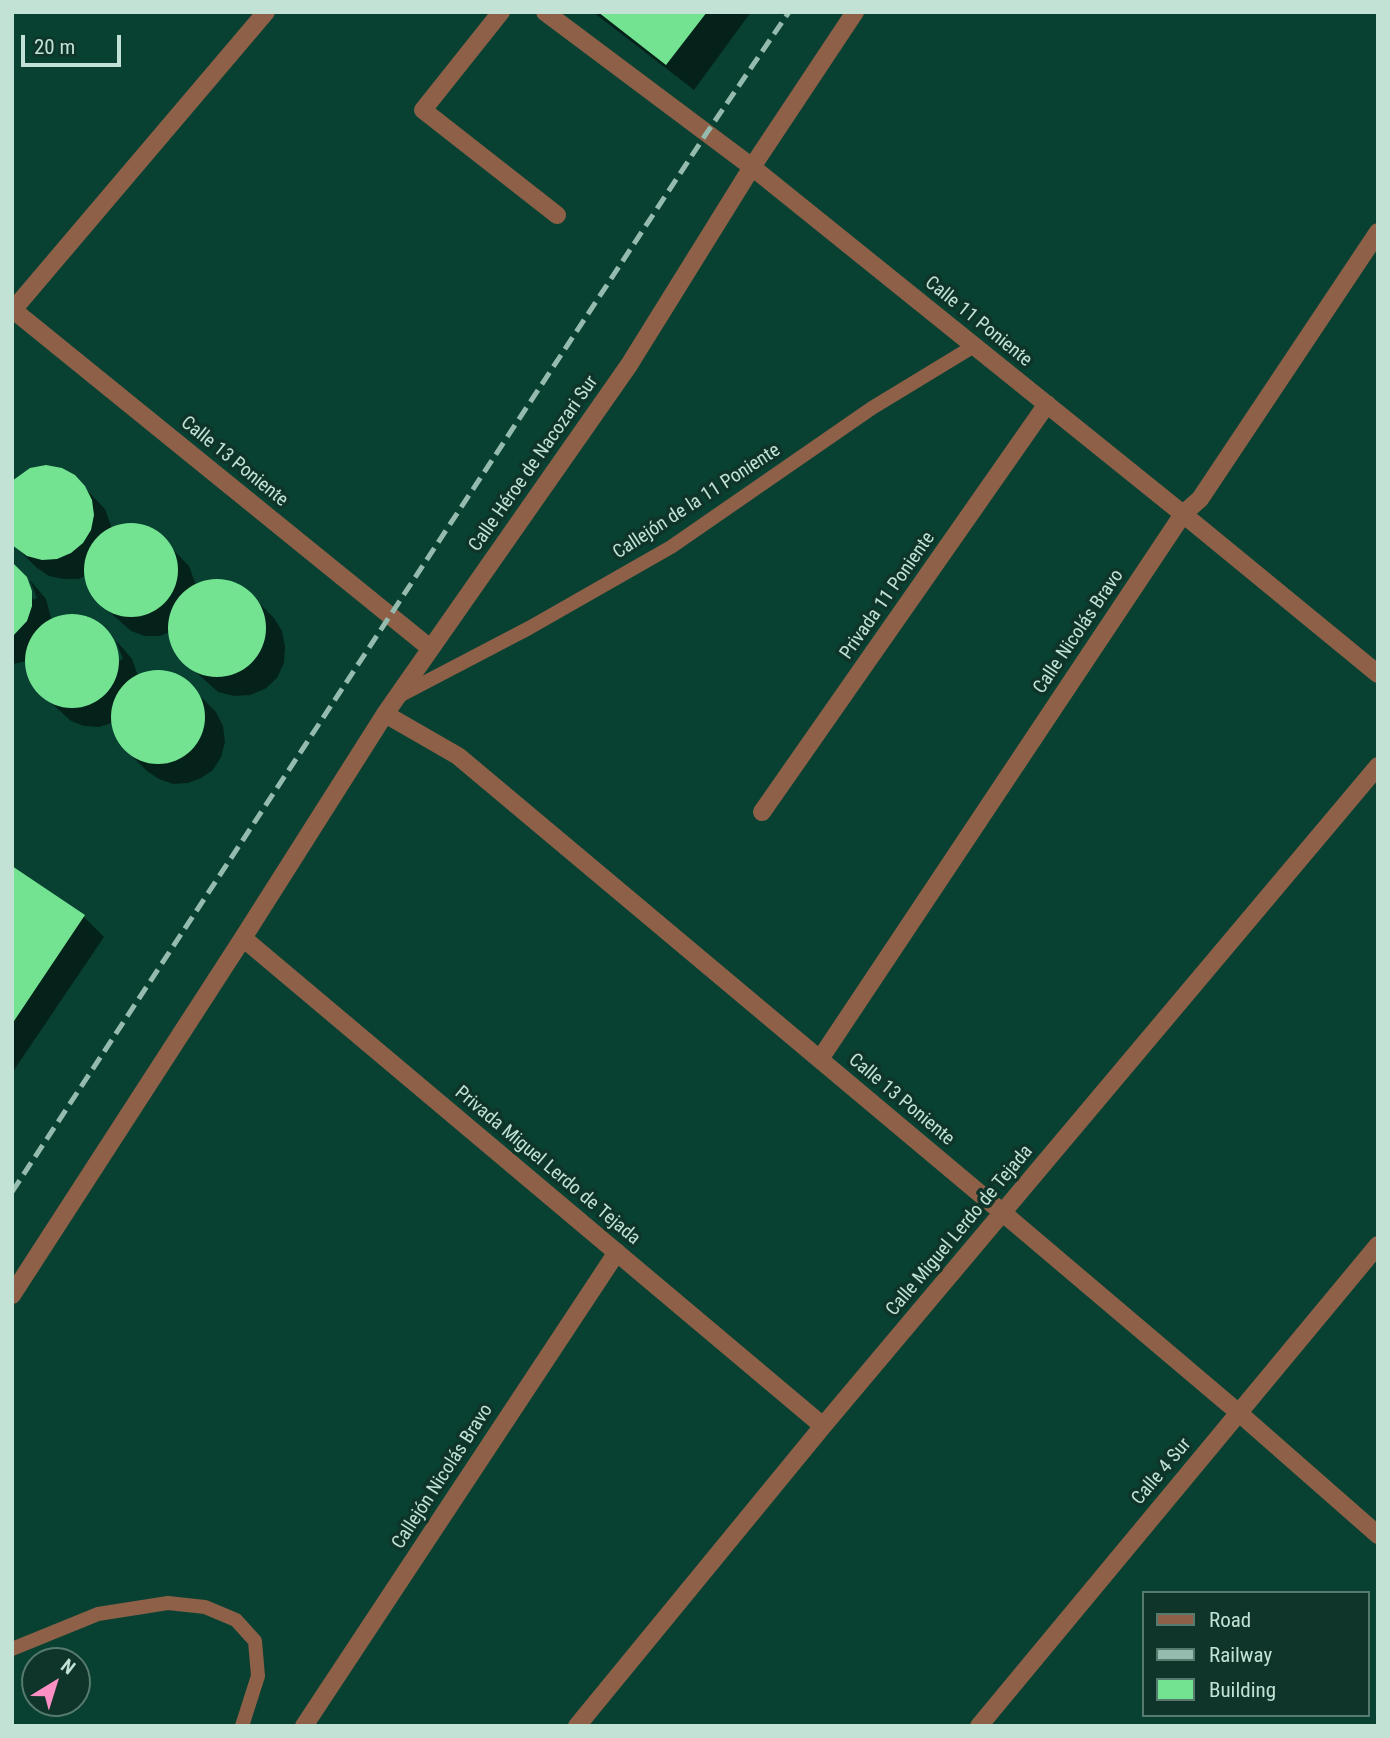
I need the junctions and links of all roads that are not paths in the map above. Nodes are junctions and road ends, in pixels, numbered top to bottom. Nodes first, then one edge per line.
1 (266, 12) edge
2 (501, 12) edge
3 (545, 12) edge
4 (855, 12) edge
5 (752, 167) junction
6 (557, 215) dead end
7 (1378, 232) edge
8 (13, 310) edge
9 (974, 346) junction
10 (1047, 404) junction
11 (1183, 514) junction
12 (430, 648) junction
13 (1378, 674) edge
14 (396, 698) junction
15 (385, 714) junction
16 (1378, 766) edge
17 (762, 812) dead end
18 (243, 938) junction
19 (820, 1059) junction
20 (1003, 1213) junction
21 (1378, 1245) edge
22 (617, 1252) junction
23 (12, 1295) edge
24 (1239, 1413) junction
25 (823, 1426) junction
26 (1378, 1535) edge
27 (12, 1649) edge
28 (242, 1726) edge
29 (304, 1726) edge
30 (576, 1726) edge
31 (979, 1726) edge

1 - 8 street
2 - 6 street
3 - 5 street, Calle 11 Poniente
4 - 5 street, Calle Héroe de Nacozari Sur
5 - 9 street, Calle 11 Poniente
5 - 12 street, Calle Héroe de Nacozari Sur
7 - 11 street, Calle Nicolás Bravo
8 - 12 street, Calle 13 Poniente
9 - 10 street, Calle 11 Poniente
9 - 14 lane, Callejón de la 11 Poniente
10 - 11 street, Calle 11 Poniente
10 - 17 street, Privada 11 Poniente
11 - 13 street, Calle 11 Poniente
11 - 19 street, Calle Nicolás Bravo
12 - 14 street, Calle Héroe de Nacozari Sur
14 - 15 street, Calle Héroe de Nacozari Sur
15 - 18 street, Calle Héroe de Nacozari Sur
15 - 19 street, Calle 13 Poniente
16 - 20 street, Calle Miguel Lerdo de Tejada
18 - 22 street, Privada Miguel Lerdo de Tejada
18 - 23 street, Calle Héroe de Nacozari Sur
19 - 20 street, Calle 13 Poniente
20 - 24 street, Calle 13 Poniente
20 - 25 street, Calle Miguel Lerdo de Tejada
21 - 24 street, Calle 4 Sur
22 - 25 street, Privada Miguel Lerdo de Tejada
22 - 29 street, Callejón Nicolás Bravo
24 - 26 street, Calle 13 Poniente
24 - 31 street, Calle 4 Sur
25 - 30 street, Calle Miguel Lerdo de Tejada
27 - 28 lane

